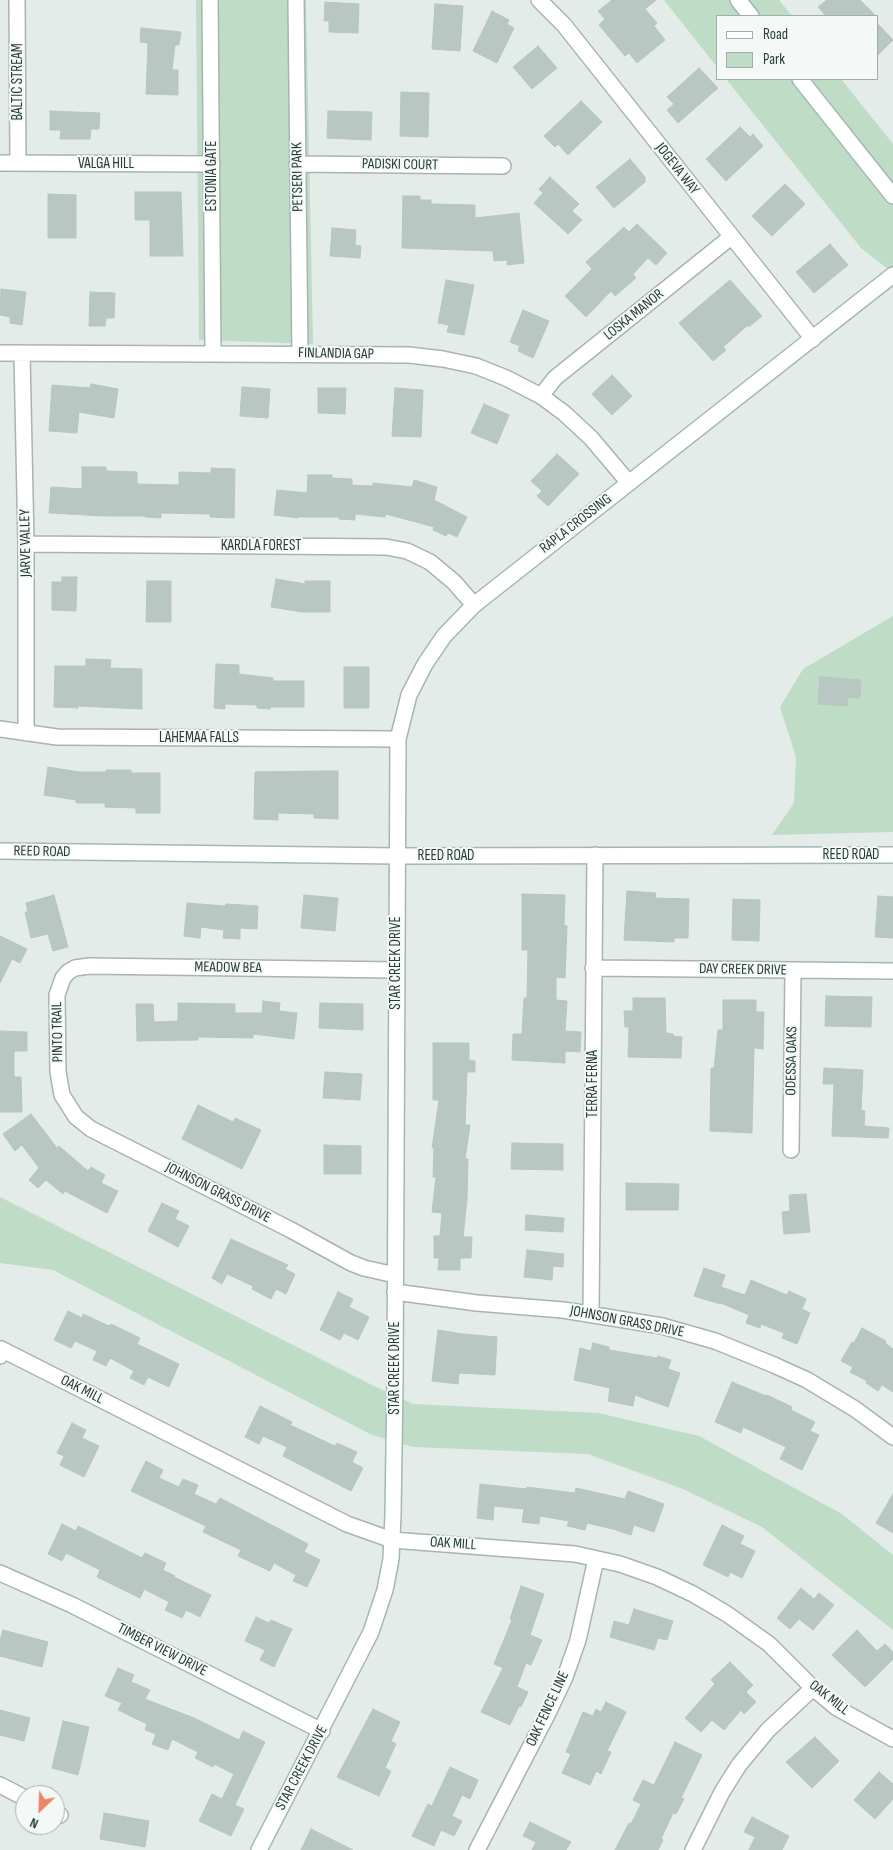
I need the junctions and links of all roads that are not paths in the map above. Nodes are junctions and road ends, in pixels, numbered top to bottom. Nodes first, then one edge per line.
1 (17, 0) edge
2 (210, 0) edge
3 (296, 0) edge
4 (539, 0) edge
5 (738, 0) edge
6 (750, 15) edge
7 (801, 80) edge
8 (0, 163) edge
9 (18, 163) junction
10 (212, 164) junction
11 (297, 164) junction
12 (503, 166) dead end
13 (893, 196) edge
14 (731, 237) junction
15 (893, 275) edge
16 (813, 339) junction
17 (0, 353) edge
18 (213, 353) junction
19 (22, 354) junction
20 (300, 354) junction
21 (540, 396) junction
22 (629, 483) junction
23 (26, 544) junction
24 (474, 605) junction
25 (0, 730) edge
26 (26, 734) junction
27 (398, 739) junction
28 (0, 851) edge
29 (595, 855) junction
30 (893, 855) edge
31 (398, 856) junction
32 (593, 968) junction
33 (396, 970) junction
34 (793, 971) junction
35 (893, 971) edge
36 (63, 978) joint
37 (60, 1087) joint
38 (791, 1150) dead end
39 (396, 1275) junction
40 (395, 1292) junction
41 (591, 1314) junction
42 (0, 1353) edge
43 (893, 1436) edge
44 (392, 1540) junction
45 (596, 1559) junction
46 (0, 1573) edge
47 (813, 1688) junction
48 (322, 1730) junction
49 (893, 1739) edge
50 (0, 1785) edge
51 (15, 1793) edge
52 (259, 1850) edge
53 (477, 1850) edge
54 (693, 1850) edge

1 - 9 street, BALTIC STREAM
2 - 10 street, ESTONIA GATE
3 - 11 street, PETSERI PARK
4 - 14 street, JOGEVA WAY
5 - 6 street
7 - 13 street
8 - 9 street, VALGA HILL
9 - 10 street, VALGA HILL
10 - 18 street, ESTONIA GATE
11 - 12 street, PADISKI COURT
11 - 20 street, PETSERI PARK
14 - 16 street, JOGEVA WAY
14 - 21 street, LOSKA MANOR
15 - 16 street, RAPLA CROSSING
16 - 22 street, RAPLA CROSSING
17 - 19 street, FINLANDIA GAP
18 - 19 street, FINLANDIA GAP
18 - 20 street, FINLANDIA GAP
19 - 23 street, JARVE VALLEY
20 - 21 street, FINLANDIA GAP
21 - 22 street, FINLANDIA GAP
22 - 24 street, RAPLA CROSSING
23 - 24 street, KARDLA FOREST
23 - 26 street, JARVE VALLEY
24 - 27 street, RAPLA CROSSING
25 - 26 street, LAHEMAA FALLS
26 - 27 street, LAHEMAA FALLS
27 - 31 street, RAPLA CROSSING
28 - 31 street, REED ROAD
29 - 30 street, REED ROAD
29 - 31 street, REED ROAD
29 - 32 street, TERRA FERNA
31 - 33 street, STAR CREEK DRIVE
32 - 34 street, DAY CREEK DRIVE
32 - 41 street, TERRA FERNA
33 - 36 street, MEADOW BEA
33 - 39 street, STAR CREEK DRIVE
34 - 35 street, DAY CREEK DRIVE
34 - 38 street, ODESSA OAKS
36 - 37 street, PINTO TRAIL
37 - 39 street, JOHNSON GRASS DRIVE
39 - 40 street, STAR CREEK DRIVE
40 - 41 street, JOHNSON GRASS DRIVE
40 - 44 street, STAR CREEK DRIVE
41 - 43 street, JOHNSON GRASS DRIVE
42 - 44 street, OAK MILL
44 - 45 street, OAK MILL
44 - 48 street, STAR CREEK DRIVE
45 - 47 street, OAK MILL
45 - 53 street, OAK FENCE LINE
46 - 48 street, TIMBER VIEW DRIVE
47 - 49 street, OAK MILL
47 - 54 street
48 - 52 street, STAR CREEK DRIVE
50 - 51 street

